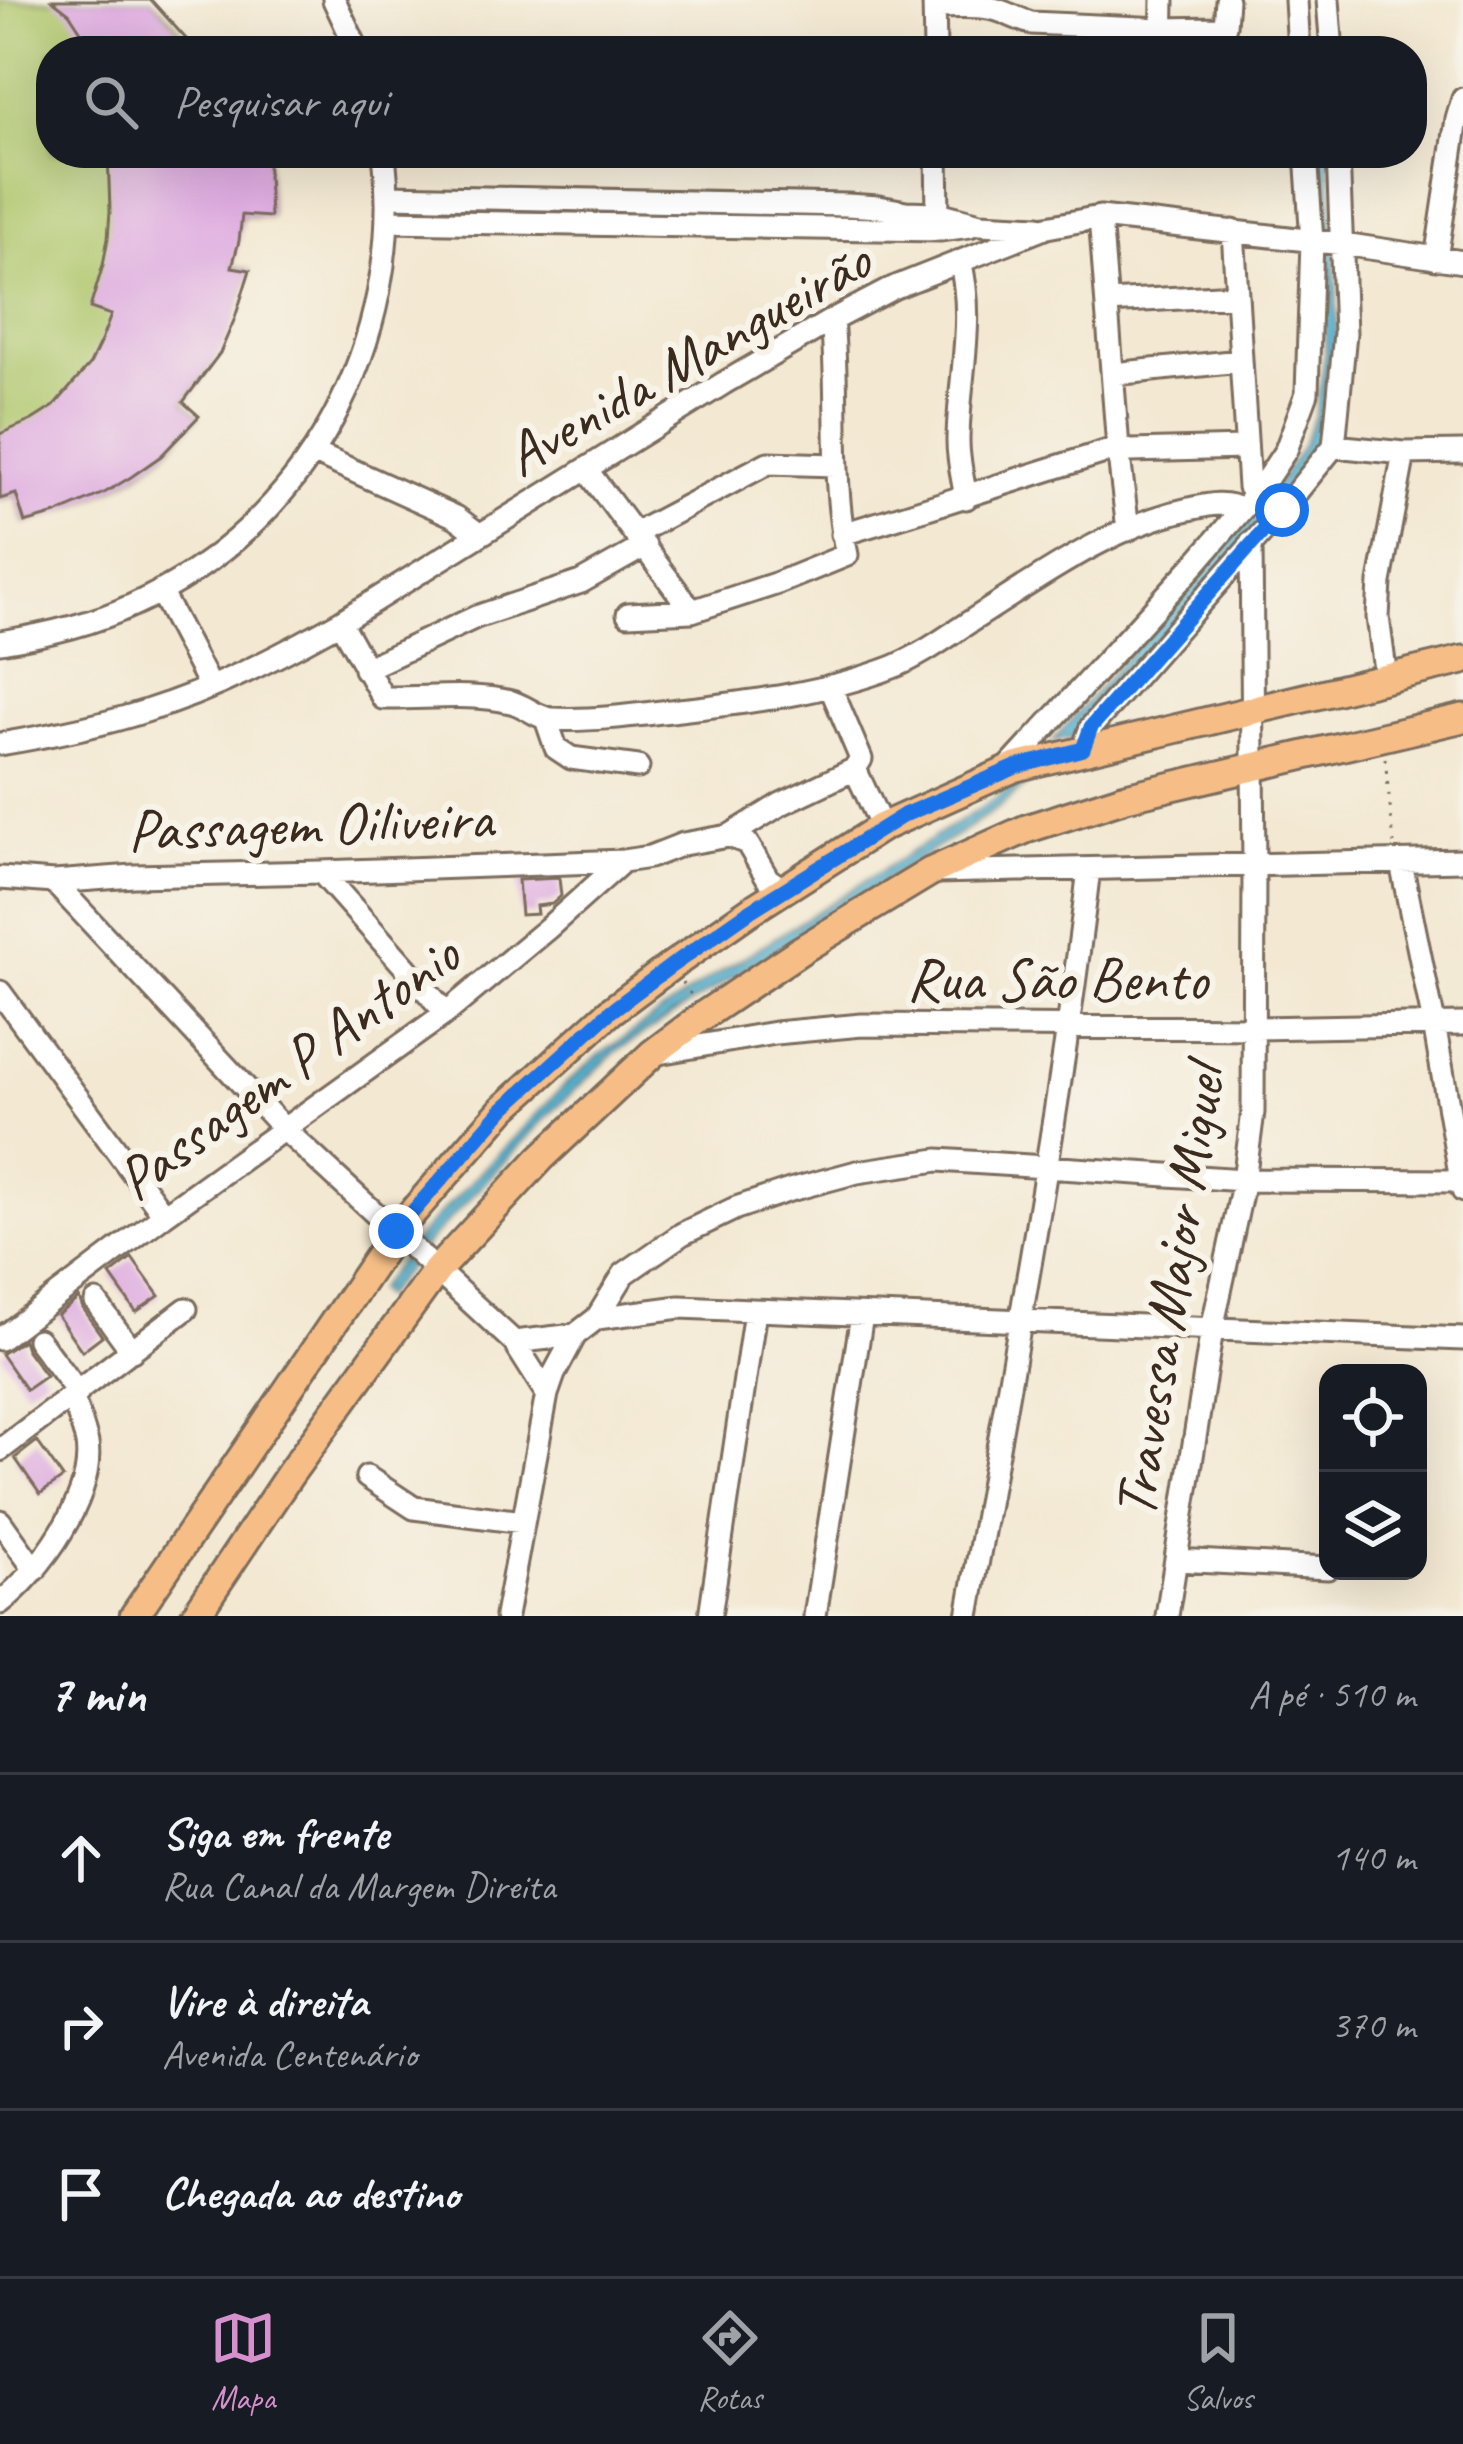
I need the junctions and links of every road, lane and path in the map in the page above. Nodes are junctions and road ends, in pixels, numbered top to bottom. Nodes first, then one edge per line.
1 (334, 0) edge
2 (1163, 0) edge
3 (1226, 0) edge
4 (1296, 0) edge
5 (1328, 0) edge
6 (934, 3) edge
7 (351, 36) edge
8 (935, 36) edge
9 (1131, 36) edge
10 (1162, 36) edge
11 (1180, 36) edge
12 (1298, 36) edge
13 (1330, 36) edge
14 (1463, 99) edge
15 (385, 168) edge
16 (937, 168) edge
17 (1307, 168) edge
18 (1339, 168) edge
19 (388, 196) junction
20 (938, 213) junction
21 (1100, 218) junction
22 (388, 220) junction
23 (983, 224) junction
24 (1047, 227) junction
25 (1233, 231) junction
26 (1312, 241) junction
27 (1343, 244) junction
28 (1436, 260) junction
29 (960, 261) junction
30 (1463, 262) edge
31 (1237, 295) junction
32 (1108, 302) junction
33 (832, 320) junction
34 (1240, 361) junction
35 (1113, 374) junction
36 (1334, 446) junction
37 (1118, 448) junction
38 (1244, 448) junction
39 (1463, 452) edge
40 (314, 453) junction
41 (1404, 453) junction
42 (836, 465) junction
43 (586, 470) junction
44 (1262, 486) junction
45 (966, 498) junction
46 (1241, 510) junction
47 (1128, 530) junction
48 (480, 535) junction
49 (640, 540) junction
50 (1251, 543) junction
51 (845, 544) junction
52 (160, 592) junction
53 (692, 611) junction
54 (628, 614) dead end
55 (340, 622) junction
56 (0, 642) edge
57 (1463, 660) edge
58 (365, 669) junction
59 (1386, 678) junction
60 (830, 686) junction
61 (210, 687) junction
62 (1253, 710) junction
63 (1463, 718) edge
64 (546, 719) junction
65 (1383, 736) junction
66 (0, 744) edge
67 (1083, 749) junction
68 (1254, 765) junction
69 (638, 767) dead end
70 (855, 769) junction
71 (1005, 772) junction
72 (882, 827) junction
73 (729, 836) junction
74 (1463, 860) edge
75 (623, 861) junction
76 (1399, 863) junction
77 (1254, 866) junction
78 (1089, 869) junction
79 (321, 872) junction
80 (930, 872) junction
81 (0, 878) edge
82 (54, 882) junction
83 (784, 890) junction
84 (679, 977) dead end
85 (3, 1004) edge
86 (698, 1006) dead end
87 (446, 1012) junction
88 (1434, 1024) junction
89 (1463, 1024) edge
90 (1070, 1028) junction
91 (1254, 1028) junction
92 (652, 1054) junction
93 (284, 1130) junction
94 (1048, 1168) junction
95 (1244, 1180) junction
96 (1462, 1186) edge
97 (164, 1215) junction
98 (399, 1234) junction
99 (433, 1266) junction
100 (95, 1302) dead end
101 (186, 1309) dead end
102 (755, 1311) junction
103 (862, 1315) junction
104 (597, 1318) junction
105 (1020, 1322) junction
106 (1212, 1329) junction
107 (575, 1335) junction
108 (0, 1339) edge
109 (1463, 1339) edge
110 (38, 1340) dead end
111 (514, 1342) junction
112 (132, 1351) junction
113 (547, 1394) junction
114 (75, 1395) junction
115 (253, 1441) junction
116 (0, 1450) edge
117 (290, 1474) junction
118 (367, 1477) dead end
119 (220, 1493) junction
120 (259, 1518) junction
121 (0, 1521) edge
122 (523, 1522) junction
123 (1176, 1560) junction
124 (1319, 1568) edge
125 (35, 1570) junction
126 (4, 1590) edge
127 (138, 1611) edge
128 (195, 1616) edge
129 (506, 1616) edge
130 (710, 1616) edge
131 (815, 1616) edge
132 (968, 1616) edge
133 (1166, 1616) edge

1 - 7 street
2 - 10 street
3 - 11 street
4 - 12 street
5 - 13 street
6 - 8 street
6 - 9 street
14 - 28 street
15 - 19 street
16 - 20 street
17 - 26 street
18 - 27 street
19 - 20 street
19 - 22 street
20 - 23 street
21 - 24 street, Avenida Mangueirão
21 - 25 street, Avenida Mangueirão
21 - 32 street
22 - 23 street
22 - 40 street
23 - 24 street
24 - 29 street, Avenida Mangueirão
25 - 26 street, Avenida Mangueirão
25 - 31 street
26 - 27 street, Avenida Mangueirão
26 - 44 street
27 - 28 street, Avenida Mangueirão
27 - 36 street
28 - 30 street, Avenida Mangueirão
29 - 33 street, Avenida Mangueirão
29 - 45 street
31 - 32 street
31 - 34 street
32 - 35 street
33 - 42 street
33 - 43 street, Avenida Mangueirão
34 - 35 street
34 - 38 street
35 - 37 street
36 - 41 street
36 - 50 street
37 - 38 street
37 - 45 street
37 - 47 street
38 - 44 street
39 - 41 street
40 - 48 street
40 - 52 street
41 - 59 street
42 - 49 street
42 - 51 street
43 - 48 street, Avenida Mangueirão
43 - 49 street
44 - 46 street
45 - 51 street
46 - 47 street
46 - 71 street
47 - 60 street
48 - 55 street, Avenida Mangueirão
49 - 53 street
49 - 58 street
50 - 62 street, Travessa Major Miguel
50 - 67 street
51 - 53 street
52 - 56 street
52 - 61 street
53 - 54 street
55 - 58 street
55 - 61 street, Avenida Mangueirão
57 - 59 main road
58 - 64 street
59 - 62 main road
60 - 64 street
60 - 70 street
61 - 66 street, Avenida Mangueirão
62 - 67 main road
62 - 68 street, Travessa Major Miguel
63 - 65 main road
64 - 69 street
65 - 68 main road
65 - 76 path
67 - 71 main road
68 - 77 street, Travessa Major Miguel
68 - 80 main road
70 - 72 street
70 - 73 street
71 - 72 main road
72 - 83 main road
73 - 75 street
73 - 83 street
74 - 76 street
75 - 79 street, Passagem Oiliveira
75 - 87 street, Passagem P Antonio
76 - 77 street
76 - 88 street
77 - 78 street
77 - 91 street, Travessa Major Miguel
78 - 80 street
78 - 90 street
79 - 82 street, Passagem Oiliveira
79 - 87 street
80 - 92 main road
81 - 82 street, Passagem Oiliveira
82 - 93 street
83 - 98 main road
84 - 86 path
85 - 97 street
87 - 93 street, Passagem P Antonio
88 - 89 street, Rua São Bento
88 - 91 street, Rua São Bento
88 - 96 street
90 - 91 street, Rua São Bento
90 - 92 street, Rua São Bento
90 - 94 street
91 - 95 street, Travessa Major Miguel
92 - 99 main road
93 - 97 street, Passagem P Antonio
93 - 98 street
94 - 95 street
94 - 104 street
94 - 105 street
95 - 96 street
95 - 106 street, Travessa Major Miguel
97 - 108 street, Passagem P Antonio
98 - 99 street
98 - 115 main road
99 - 111 street
99 - 117 main road
100 - 112 street
101 - 112 street
102 - 103 street
102 - 104 street
102 - 130 street
103 - 105 street
103 - 131 street
104 - 107 street
105 - 106 street
105 - 132 street
106 - 109 street
106 - 123 street, Travessa Major Miguel
107 - 111 street
107 - 113 street
110 - 114 street
111 - 113 street
112 - 114 street
113 - 122 street
114 - 116 street
114 - 125 street
115 - 117 main road
115 - 119 main road
117 - 120 main road
118 - 122 street
119 - 120 main road
119 - 127 main road
120 - 128 main road
121 - 125 street
122 - 129 street
123 - 124 street
123 - 133 street, Travessa Major Miguel
125 - 126 street

